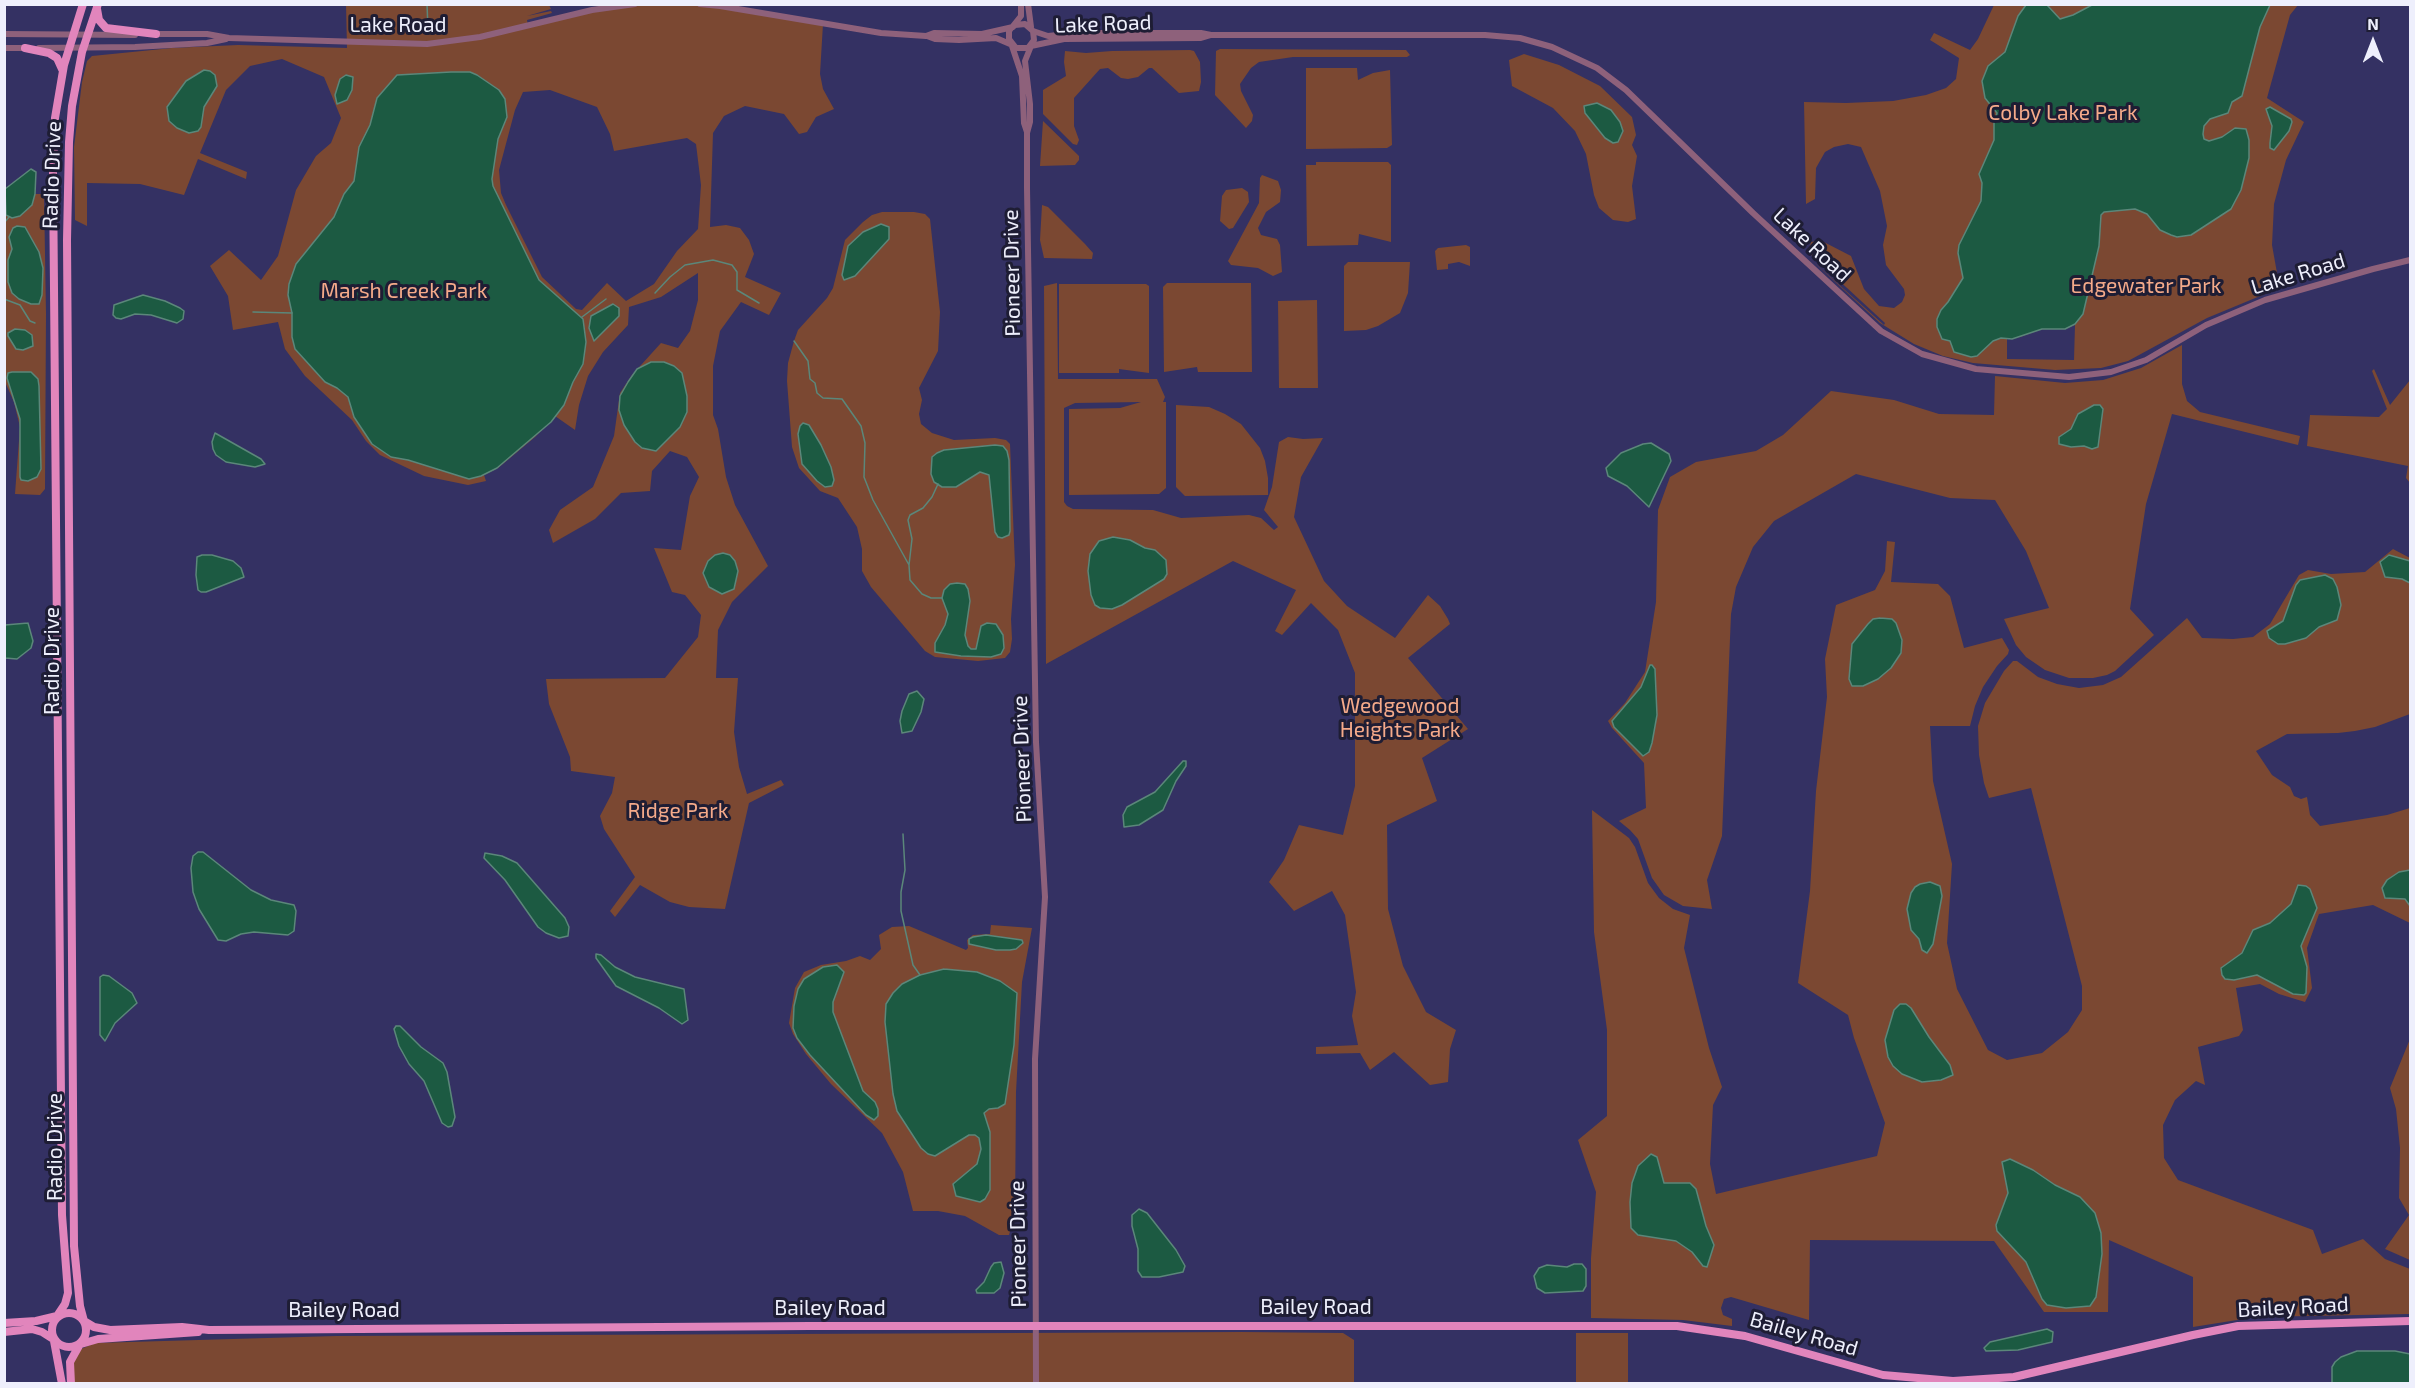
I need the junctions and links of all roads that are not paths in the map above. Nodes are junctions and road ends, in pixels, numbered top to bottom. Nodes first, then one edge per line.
1 (82, 4) edge
2 (98, 4) edge
3 (635, 4) edge
4 (700, 4) edge
5 (1021, 4) edge
6 (1028, 4) edge
7 (1014, 26) junction
8 (1032, 29) junction
9 (4, 34) edge
10 (156, 34) junction
11 (73, 35) junction
12 (88, 35) junction
13 (1211, 35) junction
14 (926, 36) junction
15 (229, 38) junction
16 (1012, 45) junction
17 (1031, 46) junction
18 (4, 48) edge
19 (25, 48) junction
20 (69, 48) junction
21 (84, 48) junction
22 (62, 72) junction
23 (1027, 133) junction
24 (2410, 260) edge
25 (57, 1316) junction
26 (84, 1321) junction
27 (2410, 1321) edge
28 (4, 1323) edge
29 (1035, 1326) junction
30 (209, 1330) junction
31 (4, 1332) edge
32 (53, 1339) junction
33 (80, 1344) junction
34 (62, 1383) edge
35 (71, 1383) edge
36 (1036, 1383) edge

1 - 11 main road, Radio Drive
2 - 10 main road
2 - 12 main road, Radio Drive
3 - 15 street, Lake Road
4 - 14 street
5 - 7 street
6 - 8 street
7 - 8 street
7 - 14 street
7 - 16 street
8 - 13 street, Lake Road
8 - 17 street
9 - 11 street, Lake Road
10 - 12 street, Lake Road
10 - 15 street, Lake Road
11 - 12 street, Lake Road
11 - 20 main road, Radio Drive
12 - 21 main road, Radio Drive
13 - 17 street, Lake Road
13 - 24 street, Lake Road
14 - 16 street
15 - 21 street, Lake Road
16 - 17 street
16 - 23 street, Pioneer Drive
17 - 23 street, Pioneer Drive
18 - 19 street, Lake Road
19 - 20 street, Lake Road
19 - 22 main road
20 - 21 street, Lake Road
20 - 22 main road, Radio Drive
21 - 26 main road, Radio Drive
22 - 25 main road, Radio Drive
23 - 29 street, Pioneer Drive
25 - 26 main road
25 - 28 main road
25 - 32 main road
26 - 30 main road, Bailey Road
26 - 33 main road
27 - 29 main road, Bailey Road
29 - 30 main road, Bailey Road
29 - 36 street, Pioneer Drive
30 - 33 main road, Bailey Road
31 - 32 main road
32 - 33 main road
32 - 34 main road
33 - 35 main road

